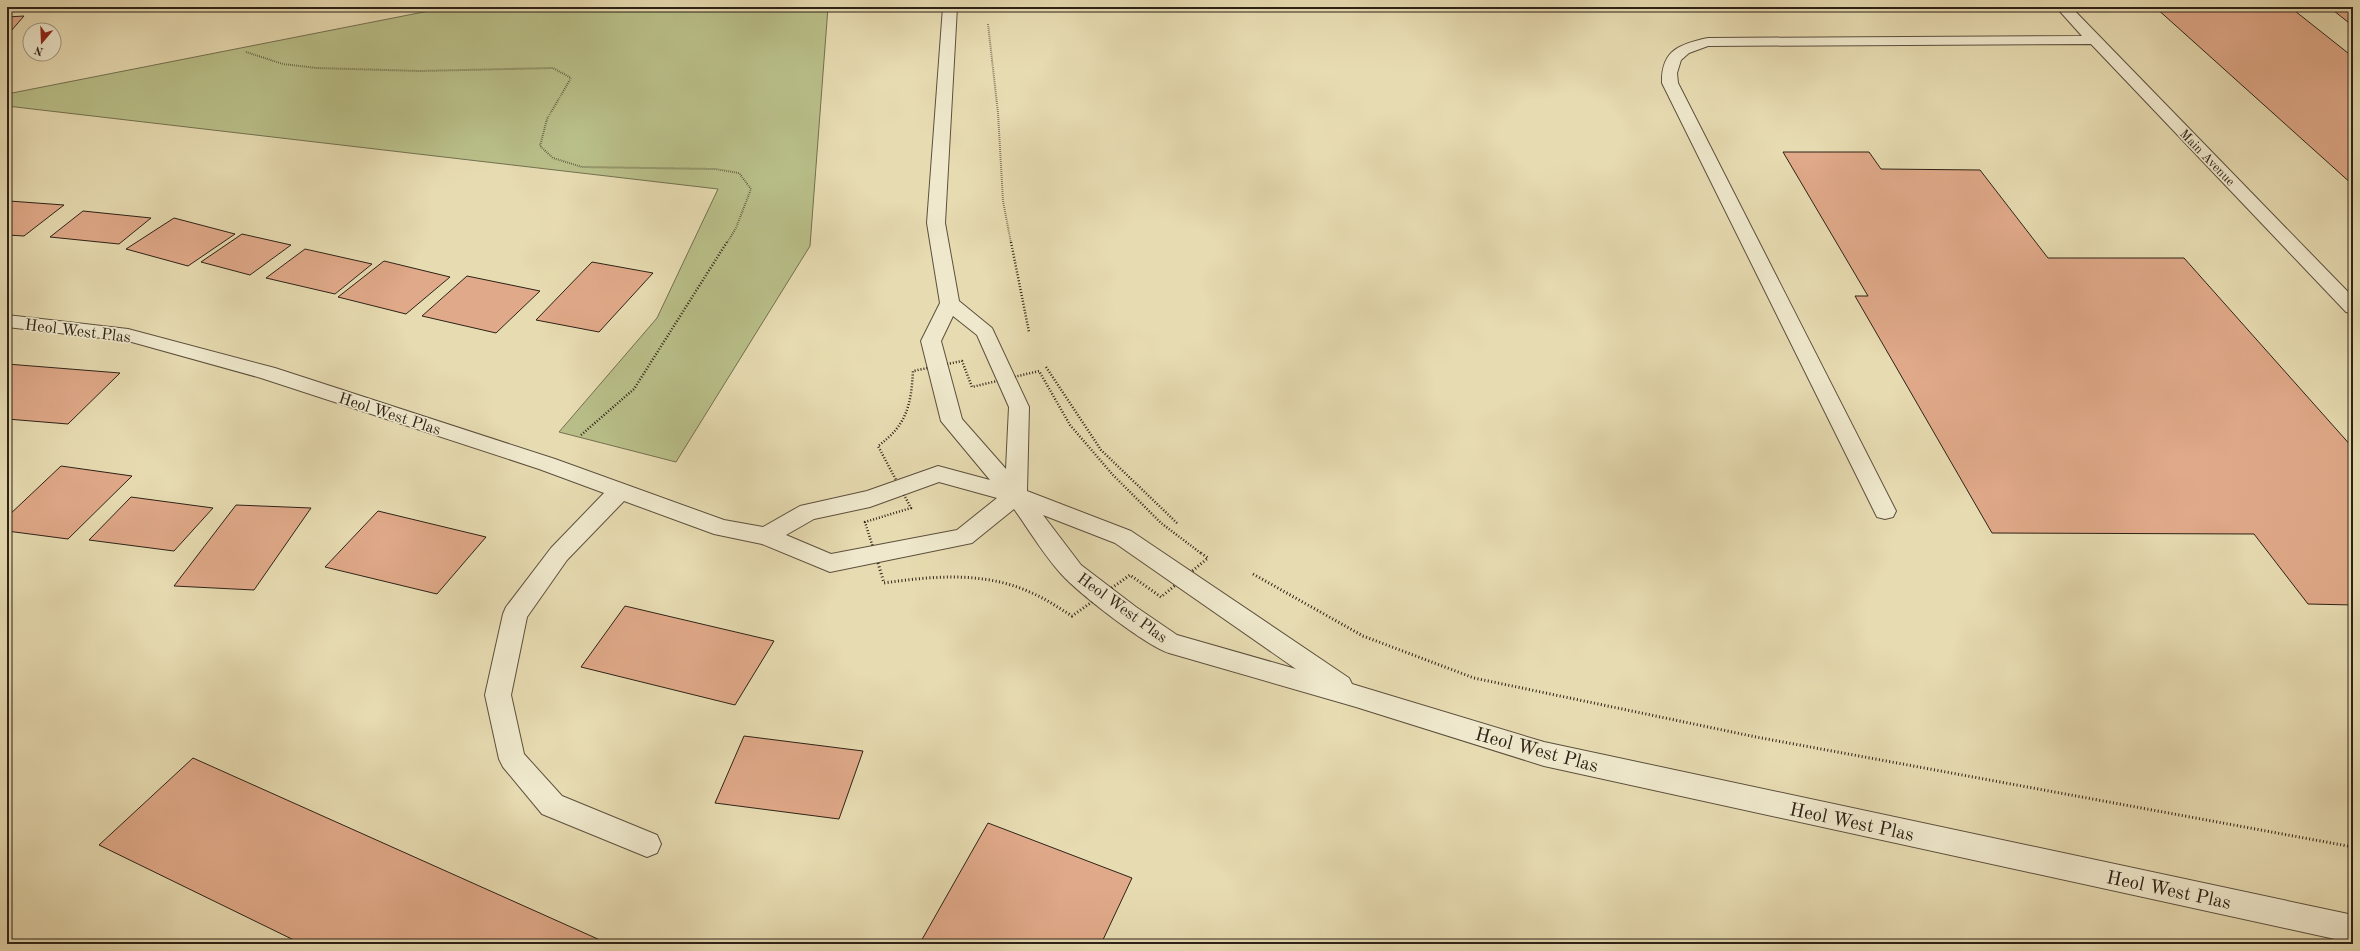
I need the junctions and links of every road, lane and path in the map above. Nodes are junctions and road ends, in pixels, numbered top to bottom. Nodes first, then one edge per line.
1 (950, 7) edge
2 (2063, 7) edge
3 (988, 22) dead end
4 (2095, 40) junction
5 (246, 52) dead end
6 (950, 303) junction
7 (2353, 308) edge
8 (7, 321) edge
9 (1031, 339) dead end
10 (1045, 366) dead end
11 (547, 464) junction
12 (619, 492) junction
13 (1016, 495) junction
14 (1885, 511) dead end
15 (1183, 529) dead end
16 (766, 536) junction
17 (1248, 571) dead end
18 (1356, 696) junction
19 (647, 844) dead end
20 (2353, 847) edge
21 (2353, 929) edge

1 - 6 street
2 - 4 street, Main Avenue
3 - 9 path
4 - 7 street, Main Avenue
4 - 14 street
5 - 11 path
6 - 13 street
6 - 13 street
8 - 11 street, Heol West Plas
10 - 15 path
11 - 12 street, Heol West Plas
12 - 16 street, Heol West Plas
12 - 19 street
13 - 16 street, Heol West Plas
13 - 16 street, Heol West Plas
13 - 18 street, Heol West Plas
13 - 18 street, Heol West Plas
17 - 20 path
18 - 21 street, Heol West Plas

